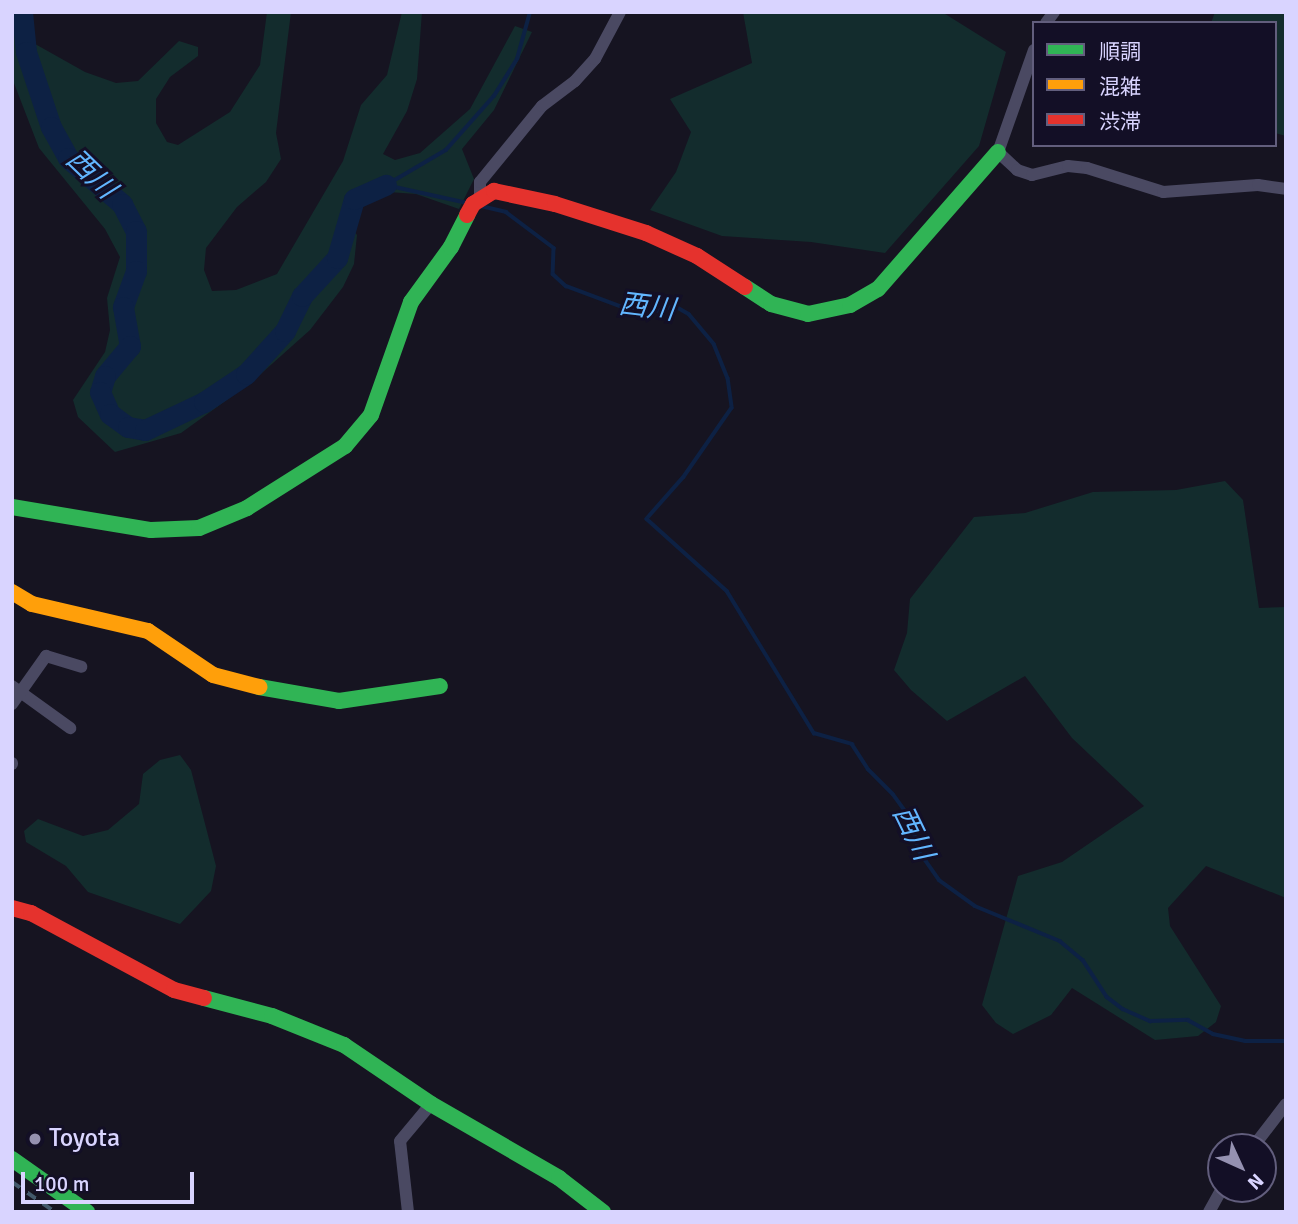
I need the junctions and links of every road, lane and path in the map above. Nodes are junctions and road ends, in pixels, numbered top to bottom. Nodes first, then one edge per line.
1 (620, 12) edge
2 (1032, 56) edge
3 (998, 152) junction
4 (1286, 189) edge
5 (480, 197) junction
6 (12, 507) edge
7 (12, 592) edge
8 (81, 667) dead end
9 (440, 686) dead end
10 (15, 694) edge
11 (69, 728) dead end
12 (12, 908) edge
13 (431, 1104) junction
14 (1286, 1104) edge
15 (1264, 1133) edge
16 (12, 1159) edge
17 (87, 1212) edge
18 (408, 1212) edge
19 (603, 1212) edge

1 - 5 street
2 - 3 street
3 - 4 street
3 - 5 street
5 - 6 street
7 - 9 street
8 - 10 street
10 - 11 street
12 - 13 street
13 - 18 street
13 - 19 street
14 - 15 street
16 - 17 street

